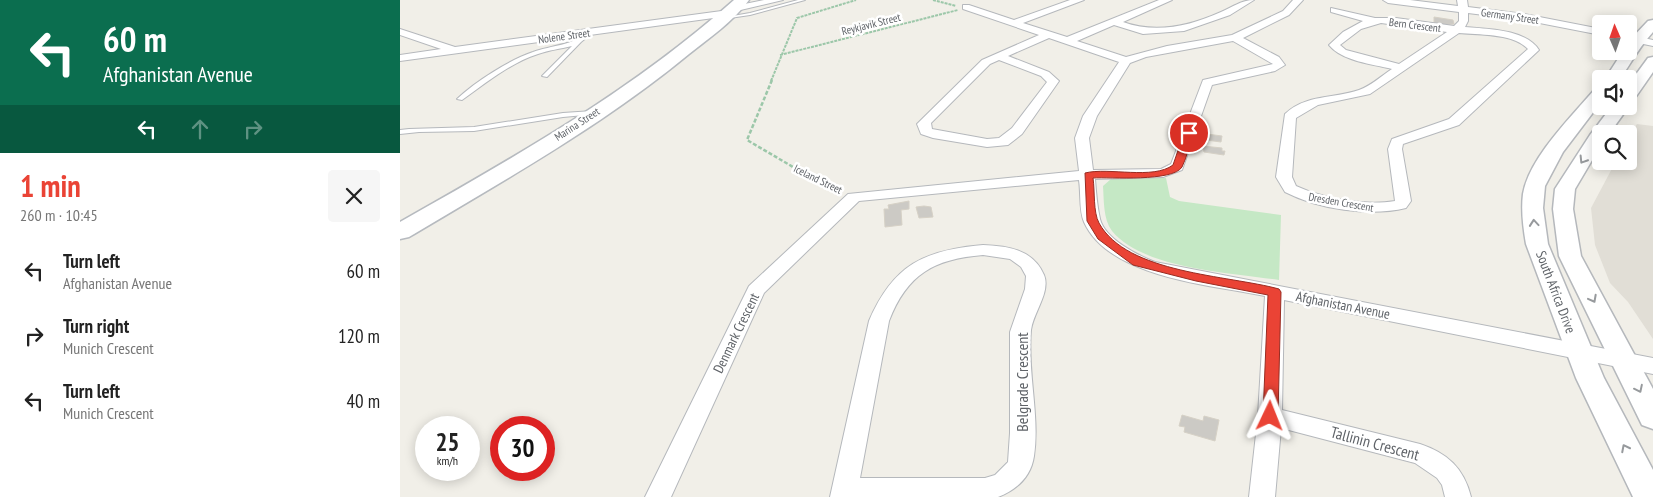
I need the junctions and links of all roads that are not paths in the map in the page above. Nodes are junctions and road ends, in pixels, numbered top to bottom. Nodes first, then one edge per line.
1 (778, 0) edge
2 (803, 0) edge
3 (1079, 0) edge
4 (1167, 0) edge
5 (1249, 0) edge
6 (1298, 0) edge
7 (1388, 0) edge
8 (1045, 2) dead end
9 (1462, 5) edge
10 (1061, 7) junction
11 (966, 8) road end
12 (732, 10) edge
13 (1334, 10) dead end
14 (1375, 21) junction
15 (1114, 22) junction
16 (1014, 24) junction
17 (1653, 24) edge
18 (1456, 30) junction
19 (1592, 30) edge
20 (400, 32) edge
21 (589, 33) junction
22 (1048, 35) junction
23 (1638, 35) edge
24 (1235, 38) junction
25 (1638, 40) edge
26 (579, 41) junction
27 (1067, 41) junction
28 (1653, 43) edge
29 (458, 50) junction
30 (998, 56) junction
31 (400, 58) edge
32 (1126, 61) junction
33 (1653, 61) edge
34 (1401, 68) junction
35 (545, 76) dead end
36 (1637, 84) edge
37 (460, 99) dead end
38 (1592, 104) edge
39 (594, 113) junction
40 (1613, 115) edge
41 (400, 132) edge
42 (1088, 175) junction
43 (854, 197) joint
44 (400, 232) edge
45 (1275, 292) junction
46 (1579, 351) junction
47 (1639, 364) edge
48 (1270, 416) junction
49 (1653, 417) edge
50 (844, 493) edge
51 (658, 497) edge
52 (1262, 497) edge
53 (1458, 497) edge
54 (1650, 497) edge

1 - 12 street, Nolene Street
2 - 12 lane
3 - 10 street
4 - 15 street
5 - 15 street
6 - 24 street
7 - 9 street, Germany Street
8 - 10 street
9 - 18 street
9 - 19 street, Germany Street
10 - 16 street
11 - 16 street
12 - 21 street, Nolene Street
12 - 39 main road, Marina Street
13 - 14 street
14 - 18 street, Bern Crescent
14 - 34 street, Bern Crescent
15 - 27 street
16 - 22 street
17 - 23 street
18 - 34 street, Dresden Crescent
18 - 34 street, Dresden Crescent
20 - 29 street
21 - 26 lane
21 - 29 street, Nolene Street
22 - 27 street
22 - 30 street
24 - 32 street
24 - 42 street, Iceland Street
25 - 28 street
26 - 35 lane
26 - 37 lane
27 - 32 street
29 - 31 street, Nolene Street
30 - 30 street
32 - 42 street, Afghanistan Avenue
33 - 36 street
46 -> 38 street, South Africa Drive
39 - 41 lane
39 - 44 main road, Marina Street
40 -> 47 street, South Africa Drive
42 - 43 street, Iceland Street
42 - 45 street, Afghanistan Avenue
43 - 51 street, Denmark Crescent
45 - 46 street, Afghanistan Avenue
45 - 48 street
46 - 47 street, Afghanistan Avenue
54 -> 46 street, South Africa Drive
47 -> 49 street, South Africa Drive
48 - 52 street
48 - 53 street, Tallinin Crescent
50 - 50 street, Belgrade Crescent

